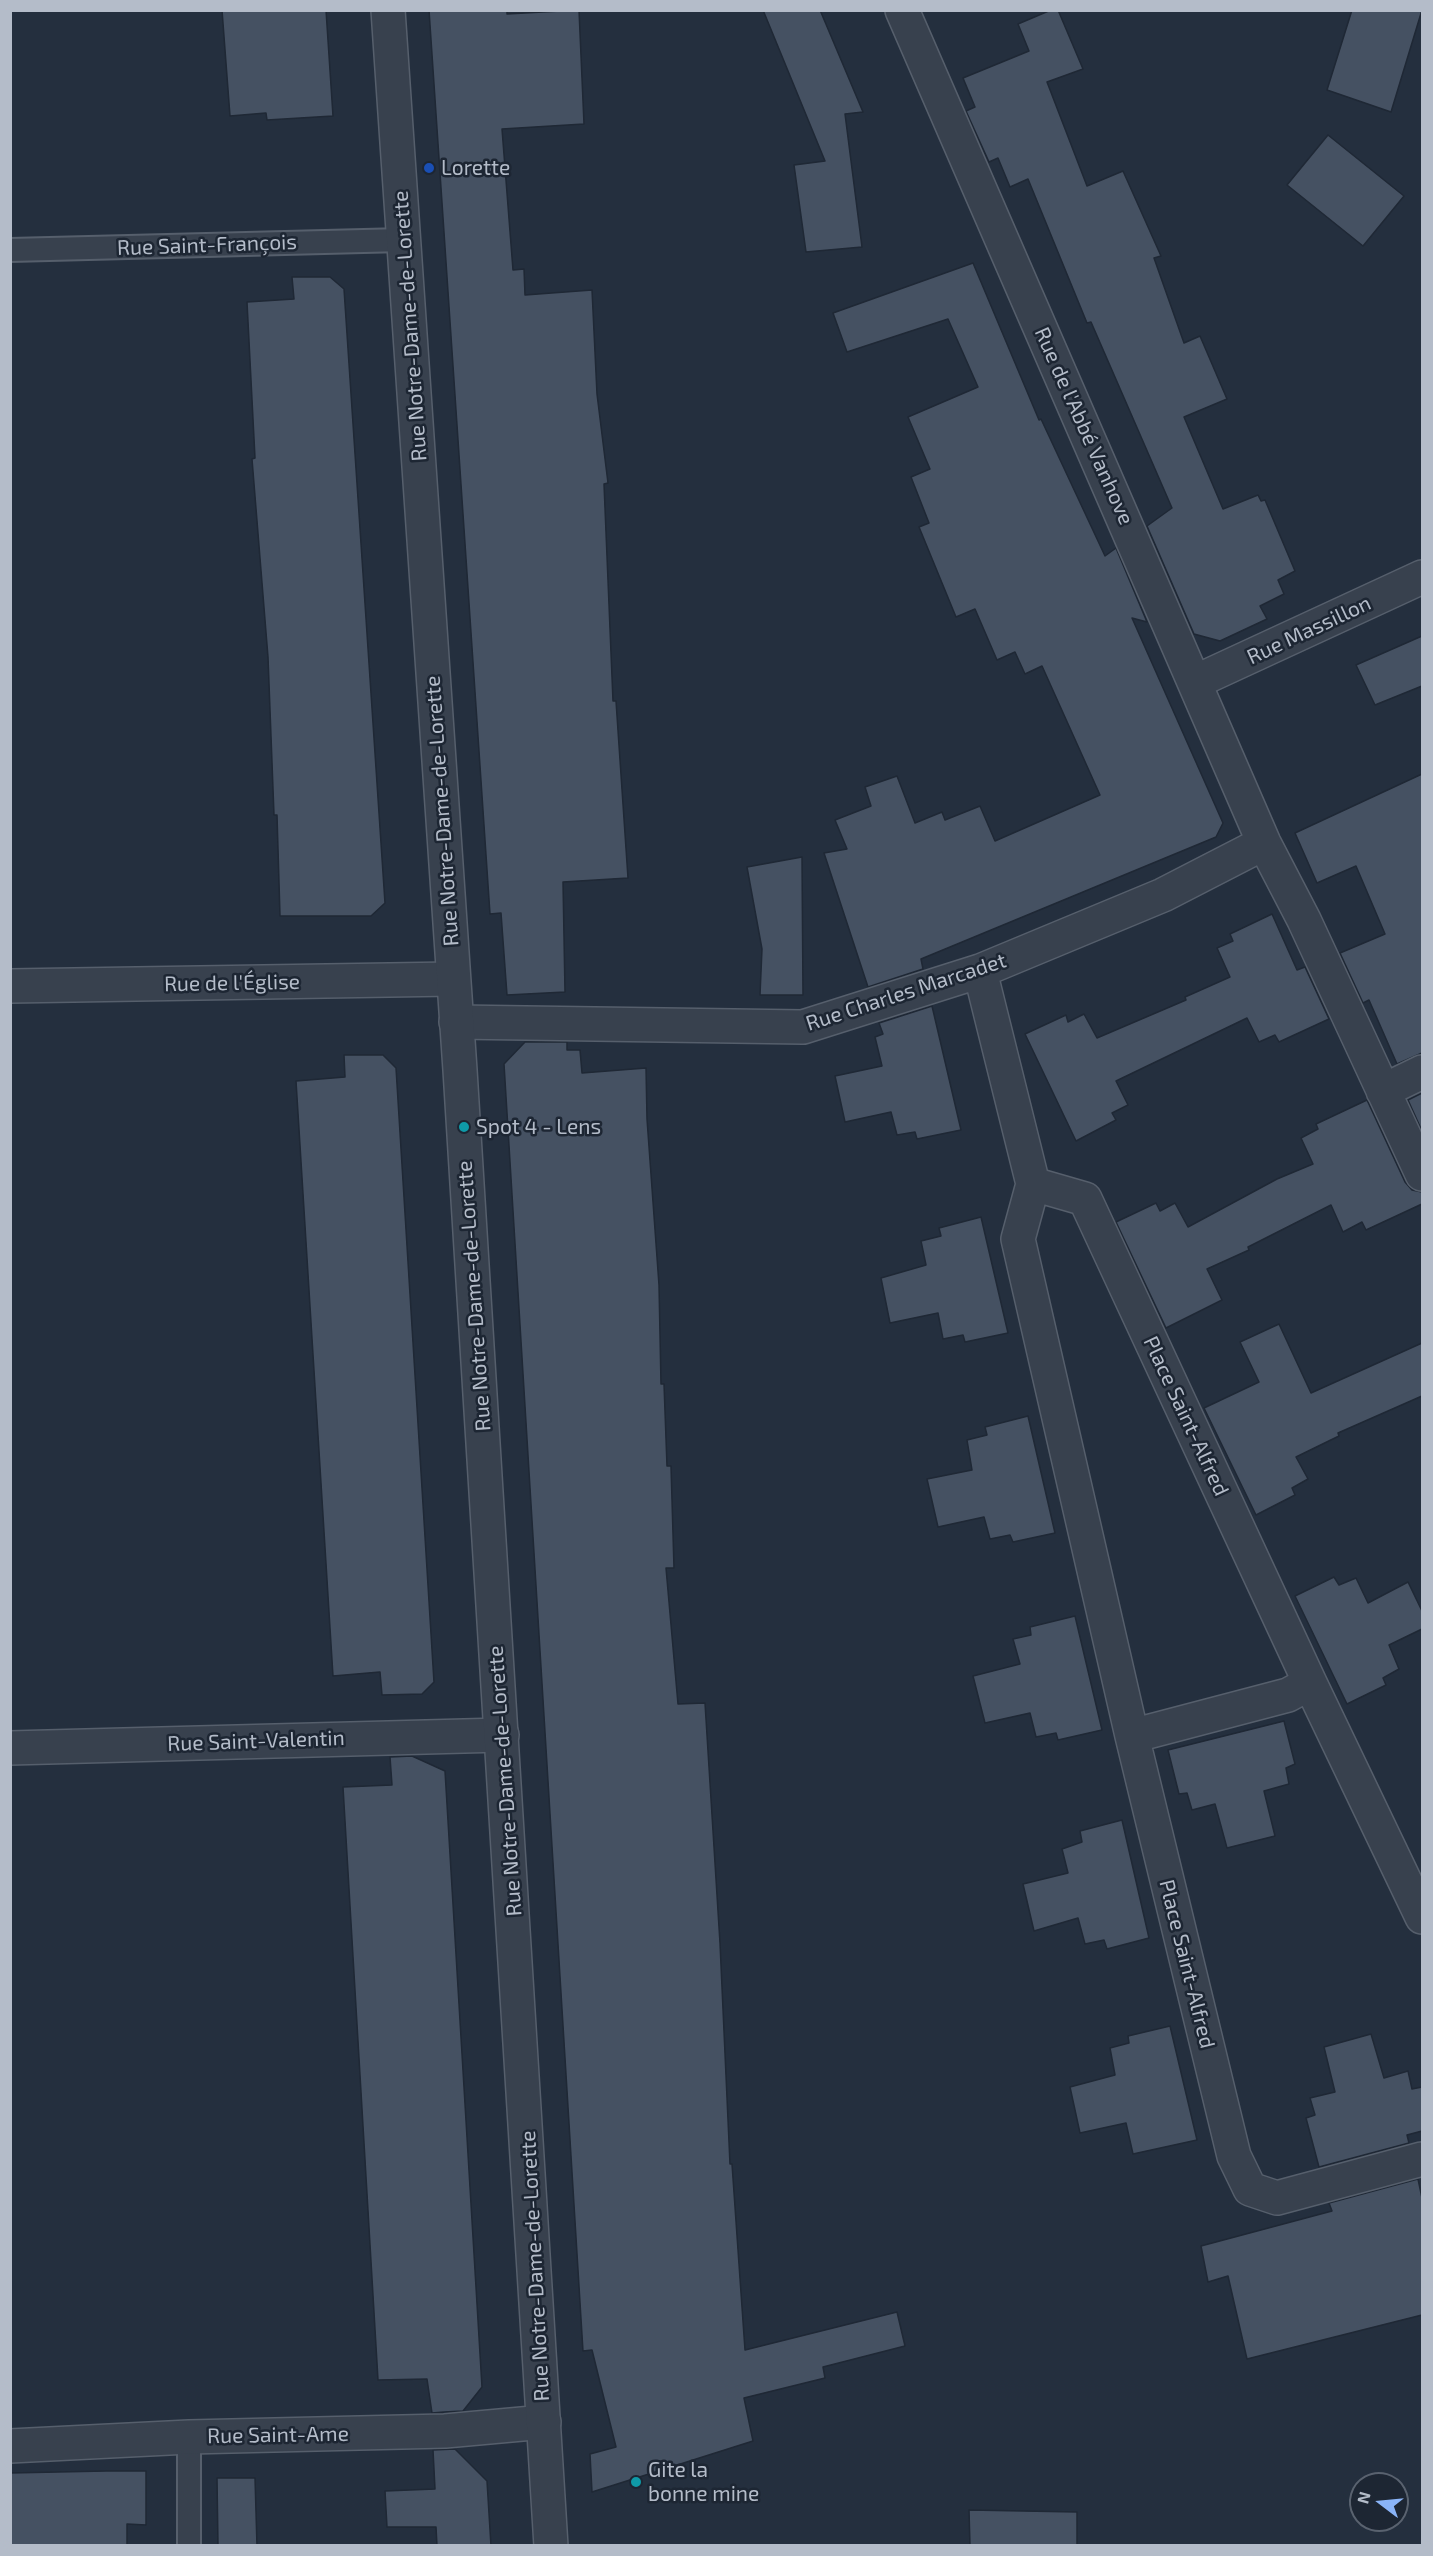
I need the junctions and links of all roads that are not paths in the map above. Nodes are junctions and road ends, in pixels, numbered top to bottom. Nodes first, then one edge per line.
1 (388, 10) edge
2 (902, 10) edge
3 (403, 240) junction
4 (10, 250) edge
5 (1422, 577) edge
6 (1195, 682) junction
7 (1264, 843) junction
8 (980, 971) junction
9 (453, 979) junction
10 (10, 987) edge
11 (456, 1022) junction
12 (1422, 1072) edge
13 (1383, 1091) junction
14 (1422, 1174) edge
15 (1033, 1184) junction
16 (1310, 1683) junction
17 (502, 1735) junction
18 (1132, 1736) junction
19 (10, 1748) edge
20 (1422, 1917) edge
21 (1422, 2159) edge
22 (544, 2422) junction
23 (189, 2437) junction
24 (10, 2446) edge
25 (189, 2546) edge
26 (551, 2546) edge

1 - 3 street, Rue Notre-Dame-de-Lorette
2 - 6 street, Rue de l'Abbé Vanhove
3 - 4 lane, Rue Saint-François
3 - 9 street, Rue Notre-Dame-de-Lorette
5 - 6 street, Rue Massillon
6 - 7 street, Rue de l'Abbé Vanhove
7 - 8 street, Rue Charles Marcadet
7 - 13 street, Rue de l'Abbé Vanhove
8 - 11 street, Rue Charles Marcadet
8 - 15 street, Place Saint-Alfred
9 - 10 street, Rue de l'Église
9 - 11 street, Rue Notre-Dame-de-Lorette
11 - 17 street, Rue Notre-Dame-de-Lorette
12 - 13 street
13 - 14 street, Rue de l'Abbé Vanhove
15 - 16 street, Place Saint-Alfred
15 - 18 street, Place Saint-Alfred
16 - 18 street
16 - 20 street, Place Saint-Alfred
17 - 19 street, Rue Saint-Valentin
17 - 22 street, Rue Notre-Dame-de-Lorette
18 - 21 street, Place Saint-Alfred
22 - 23 street, Rue Saint-Ame
22 - 26 street, Rue Notre-Dame-de-Lorette
23 - 24 street, Rue Saint-Ame
23 - 25 lane

